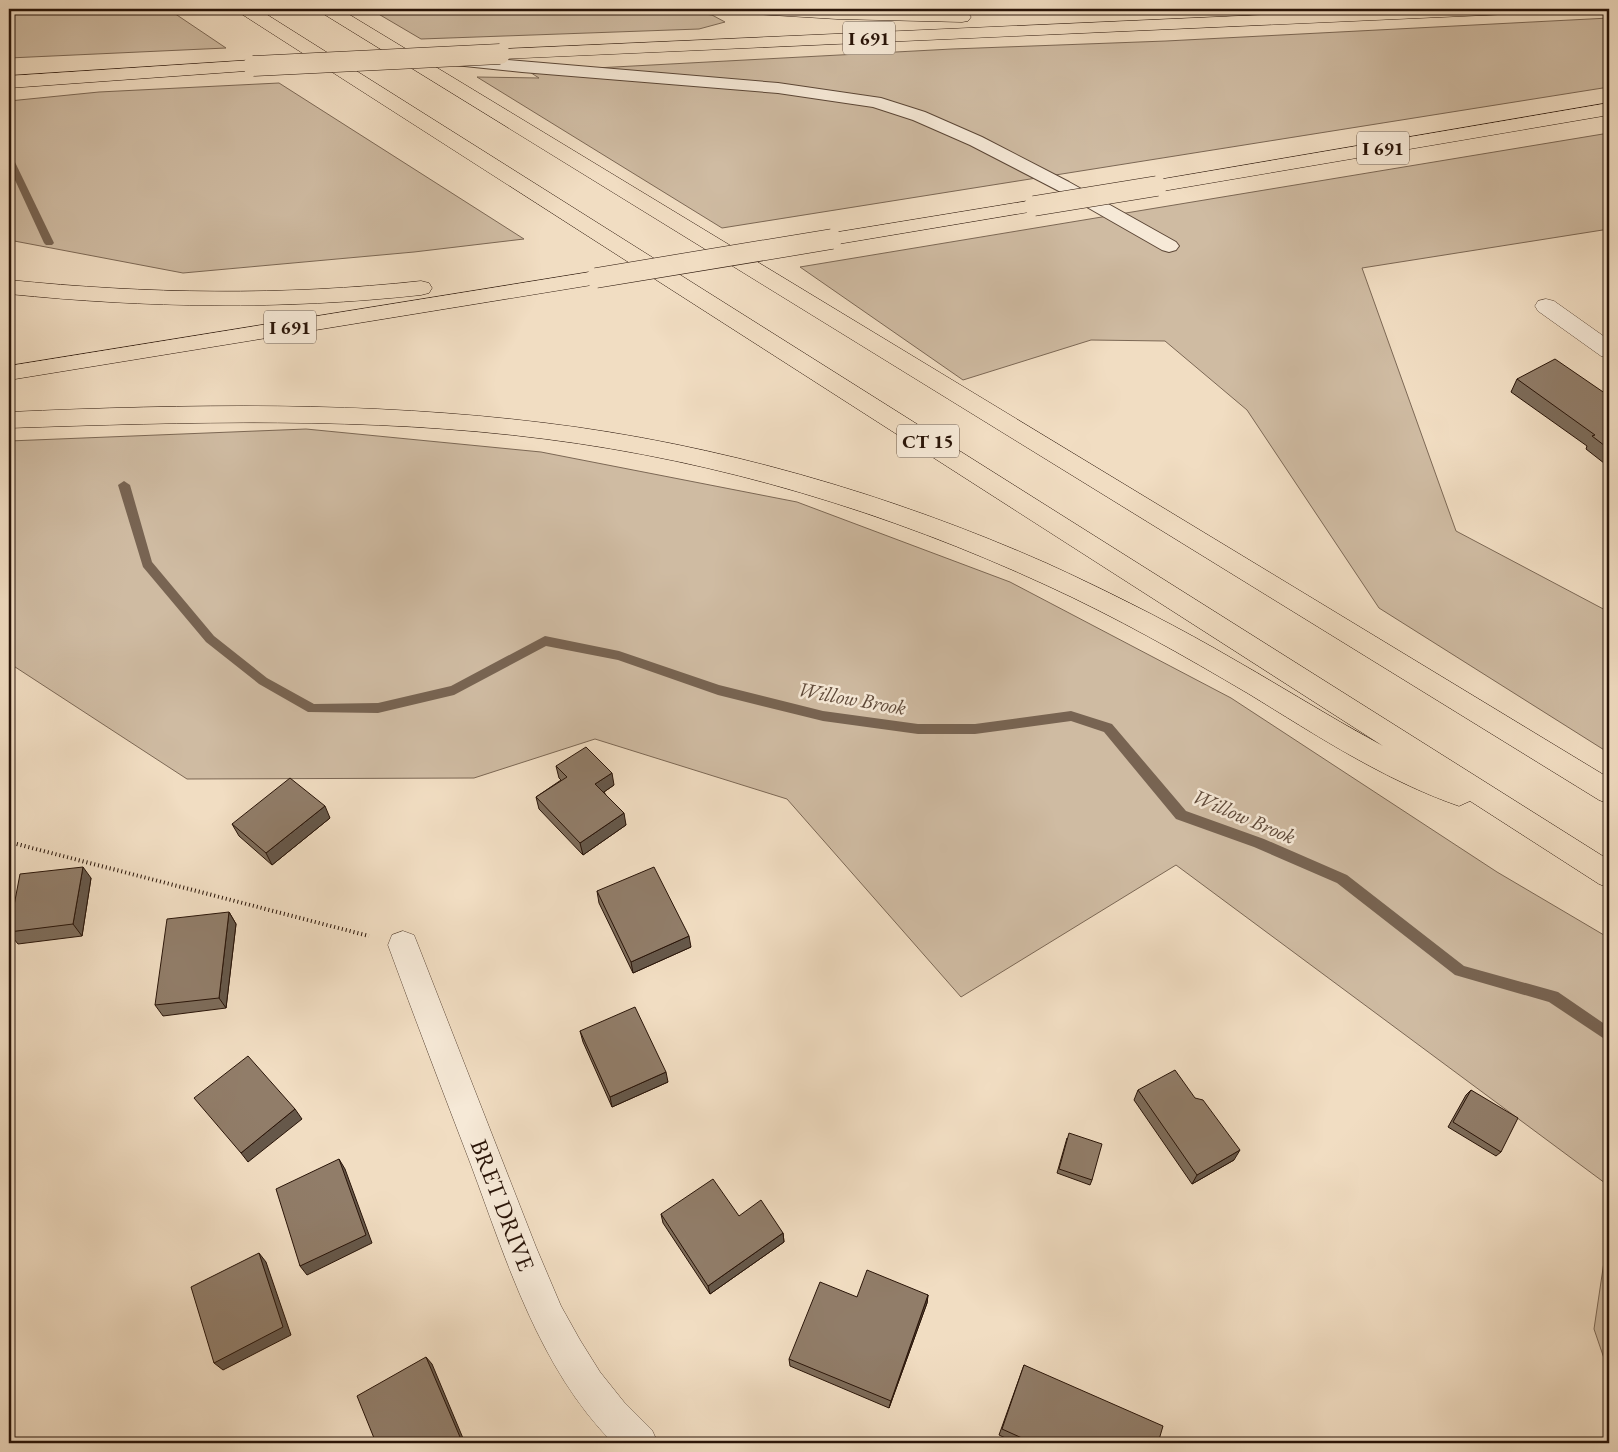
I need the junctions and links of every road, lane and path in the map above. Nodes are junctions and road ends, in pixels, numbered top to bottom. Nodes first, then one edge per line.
1 (246, 9) edge
2 (328, 9) edge
3 (755, 9) edge
4 (1509, 9) edge
5 (1238, 22) junction
6 (434, 57) junction
7 (9, 82) edge
8 (1609, 109) edge
9 (1169, 246) dead end
10 (568, 279) junction
11 (9, 287) edge
12 (1546, 306) dead end
13 (1609, 351) edge
14 (9, 373) edge
15 (9, 420) edge
16 (1609, 792) edge
17 (1518, 816) junction
18 (9, 842) edge
19 (1609, 875) edge
20 (403, 945) joint
21 (638, 1443) edge

1 - 17 highway, CT 15
2 - 16 highway, CT 15
3 - 5 highway
4 - 5 highway, I 691
5 - 6 highway, I 691, bridge
6 - 7 highway, I 691, bridge
6 - 9 lane, bridge
8 - 10 highway, I 691, bridge
10 - 11 highway
10 - 14 highway, I 691
12 - 13 street
15 - 17 highway
17 - 19 highway, CT 15
18 - 20 path
20 - 21 street, BRET DRIVE

